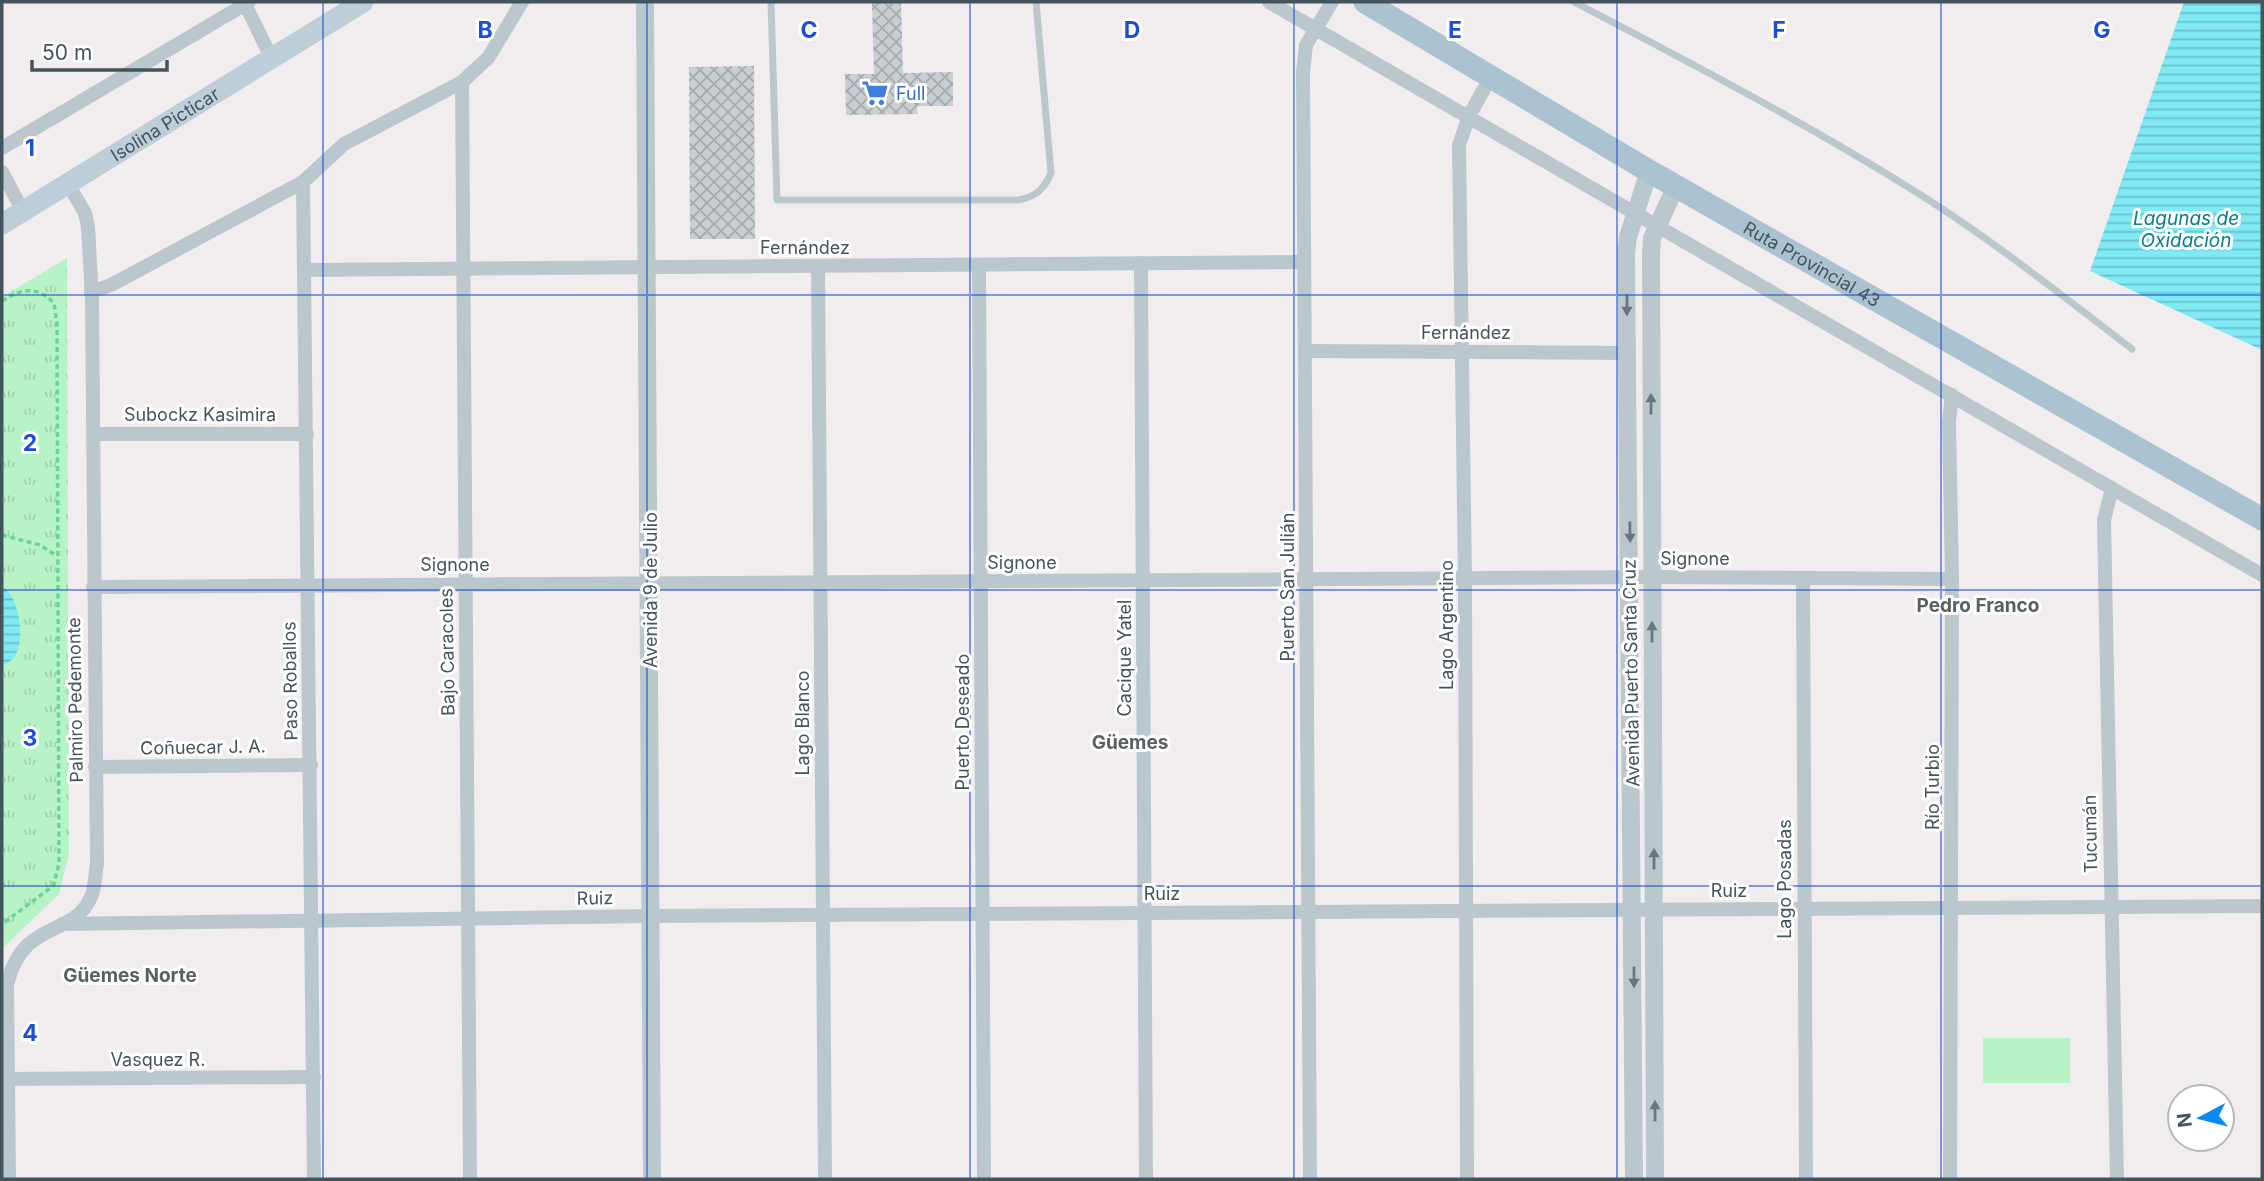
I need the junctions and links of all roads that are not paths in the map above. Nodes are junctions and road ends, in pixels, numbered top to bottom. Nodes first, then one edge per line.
1 (363, 2) edge
2 (522, 2) edge
3 (645, 2) edge
4 (771, 2) edge
5 (1035, 2) edge
6 (1269, 2) edge
7 (1332, 2) edge
8 (1365, 2) edge
9 (1574, 2) edge
10 (247, 3) edge
11 (1317, 27) junction
12 (271, 57) junction
13 (1490, 78) junction
14 (462, 82) junction
15 (1469, 116) junction
16 (2, 148) edge
17 (1649, 171) junction
18 (2, 172) edge
19 (303, 183) junction
20 (68, 184) junction
21 (1676, 186) junction
22 (23, 211) junction
23 (1636, 213) junction
24 (2, 224) edge
25 (1658, 226) junction
26 (1304, 262) junction
27 (1141, 264) junction
28 (979, 265) junction
29 (818, 267) junction
30 (647, 268) junction
31 (305, 270) junction
32 (462, 270) junction
33 (91, 292) junction
34 (2132, 349) dead end
35 (1305, 351) junction
36 (1462, 351) junction
37 (1627, 353) junction
38 (1952, 395) junction
39 (93, 433) junction
40 (307, 434) junction
41 (2112, 488) junction
42 (2262, 519) edge
43 (2262, 575) edge
44 (1652, 577) junction
45 (1630, 578) junction
46 (1803, 578) junction
47 (1952, 579) junction
48 (1306, 580) junction
49 (1465, 580) junction
50 (981, 581) junction
51 (1143, 581) junction
52 (820, 582) junction
53 (650, 583) junction
54 (307, 584) junction
55 (465, 584) junction
56 (93, 587) junction
57 (311, 765) junction
58 (96, 767) junction
59 (2262, 906) edge
60 (2111, 907) junction
61 (1803, 908) junction
62 (1634, 909) junction
63 (1654, 909) junction
64 (1951, 909) junction
65 (1308, 912) junction
66 (1144, 913) junction
67 (1466, 913) junction
68 (982, 914) junction
69 (823, 915) junction
70 (652, 916) junction
71 (468, 919) junction
72 (311, 920) junction
73 (62, 924) junction
74 (314, 1077) junction
75 (5, 1079) edge
76 (9, 1179) edge
77 (314, 1179) edge
78 (470, 1179) edge
79 (652, 1179) edge
80 (825, 1179) edge
81 (984, 1179) edge
82 (1146, 1179) edge
83 (1310, 1179) edge
84 (1467, 1179) edge
85 (1634, 1179) edge
86 (1655, 1179) edge
87 (1806, 1179) edge
88 (1950, 1179) edge
89 (2117, 1179) edge

1 - 12 main road, Isolina Picticar
2 - 14 street
3 - 30 street, Avenida 9 de Julio
4 - 5 lane
6 - 11 street
7 - 11 street, Puerto San Julián
8 - 13 main road, Ruta Provincial 43
9 - 34 lane
10 - 12 street
10 - 16 street
11 - 15 street
11 - 26 street, Puerto San Julián
12 - 20 main road, Isolina Picticar
13 - 15 street, Lago Argentino
13 - 17 main road, Ruta Provincial 43
14 - 19 street
14 - 32 street, Bajo Caracoles
15 - 23 street
15 - 36 street, Lago Argentino
17 - 21 main road, Ruta Provincial 43
17 - 23 street, Avenida Puerto Santa Cruz
18 - 22 street
19 - 31 street, Paso Roballos
19 - 33 street
20 - 22 main road, Isolina Picticar
20 - 33 street, Palmiro Pedemonte
21 - 25 street, Avenida Puerto Santa Cruz
21 - 42 main road, Ruta Provincial 43
22 - 24 main road, Isolina Picticar
23 - 25 street
23 -> 37 street, Avenida Puerto Santa Cruz
25 - 38 street
44 -> 25 street, Avenida Puerto Santa Cruz
26 - 27 street, Fernández
26 - 35 street, Puerto San Julián
27 - 28 street, Fernández
27 - 51 street, Cacique Yatel
28 - 29 street, Fernández
28 - 50 street, Puerto Deseado
29 - 30 street, Fernández
29 - 52 street, Lago Blanco
30 - 32 street, Fernández
30 - 53 street, Avenida 9 de Julio
31 - 32 street, Fernández
31 - 40 street, Paso Roballos
32 - 55 street, Bajo Caracoles
33 - 39 street, Palmiro Pedemonte
35 - 36 street, Fernández
35 - 48 street, Puerto San Julián
36 - 37 street, Fernández
36 - 49 street, Lago Argentino
37 -> 45 street, Avenida Puerto Santa Cruz
38 - 41 street
38 - 47 street, Río Turbio
39 - 40 street, Subockz Kasimira
39 - 56 street, Palmiro Pedemonte
40 - 54 street, Paso Roballos
41 - 43 street
41 - 60 street, Tucumán
44 - 45 street, Signone
44 - 46 street, Signone
63 -> 44 street, Avenida Puerto Santa Cruz
45 - 49 street, Signone
45 - 62 street, Avenida Puerto Santa Cruz
46 - 47 street, Signone
46 - 61 street, Lago Posadas
47 - 64 street, Río Turbio
48 - 49 street, Signone
48 - 51 street, Signone
48 - 65 street, Puerto San Julián
49 - 67 street, Lago Argentino
50 - 51 street, Signone
50 - 52 street, Signone
50 - 68 street, Puerto Deseado
51 - 66 street, Cacique Yatel
52 - 53 street, Signone
52 - 69 street, Lago Blanco
53 - 55 street, Signone
53 - 70 street, Avenida 9 de Julio
54 - 55 street, Signone
54 - 56 street, Signone
54 - 57 street, Paso Roballos
55 - 71 street, Bajo Caracoles
56 - 58 street, Palmiro Pedemonte
57 - 58 street, Coñuecar J. A.
57 - 72 street, Paso Roballos
58 - 73 street, Palmiro Pedemonte
59 - 60 street, Ruiz
60 - 64 street, Ruiz
60 - 89 street, Tucumán
61 - 63 street, Ruiz
61 - 64 street, Ruiz
61 - 87 street, Lago Posadas
62 - 63 street, Ruiz
62 - 67 street, Ruiz
62 -> 85 street, Avenida Puerto Santa Cruz
86 -> 63 street, Avenida Puerto Santa Cruz
64 - 88 street, Río Turbio
65 - 66 street, Ruiz
65 - 67 street, Ruiz
65 - 83 street, Puerto San Julián
66 - 68 street, Ruiz
66 - 82 street, Cacique Yatel
67 - 84 street, Lago Argentino
68 - 69 street, Ruiz
68 - 81 street, Puerto Deseado
69 - 70 street, Ruiz
69 - 80 street, Lago Blanco
70 - 71 street, Ruiz
70 - 79 street, Avenida 9 de Julio
71 - 72 street, Ruiz
71 - 78 street, Bajo Caracoles
72 - 73 street, Ruiz
72 - 74 street, Paso Roballos
73 - 75 street, Palmiro Pedemonte
74 - 75 street, Vasquez R.
74 - 77 street, Paso Roballos
75 - 76 street, Palmiro Pedemonte

